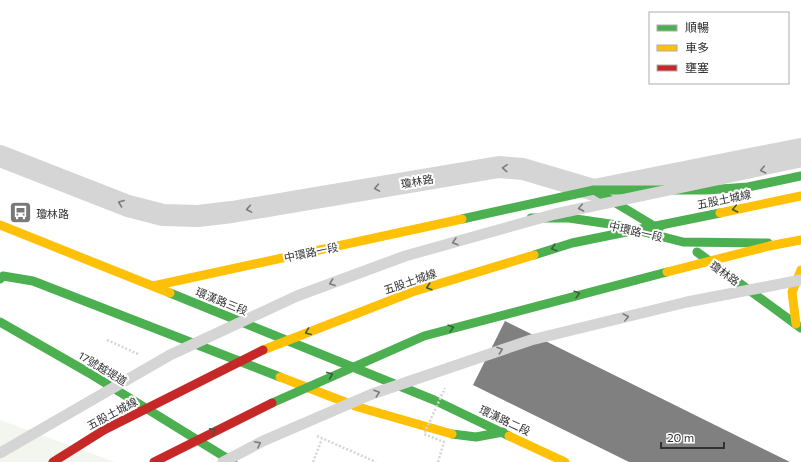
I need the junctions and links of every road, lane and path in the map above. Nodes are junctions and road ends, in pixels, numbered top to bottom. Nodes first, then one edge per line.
1 (801, 149) edge
2 (0, 156) edge
3 (801, 162) edge
4 (801, 176) edge
5 (748, 187) junction
6 (594, 190) junction
7 (801, 196) edge
8 (704, 201) dead end
9 (693, 209) dead end
10 (470, 217) junction
11 (0, 225) edge
12 (801, 241) edge
13 (683, 242) junction
14 (801, 270) edge
15 (0, 278) edge
16 (801, 280) edge
17 (153, 286) junction
18 (0, 322) edge
19 (799, 323) edge
20 (445, 388) dead end
21 (434, 400) joint
22 (503, 432) junction
23 (322, 438) dead end
24 (0, 453) edge
25 (52, 462) edge
26 (154, 462) edge
27 (223, 462) edge
28 (233, 462) edge
29 (313, 462) edge
30 (438, 462) edge
31 (565, 462) edge

1 - 6 street, 中環路一段
6 -> 2 street, 瓊林路
3 -> 24 lane, bridge
4 - 5 main road, 中環路一段
5 - 6 main road, 中環路一段
5 - 8 main road
6 - 10 main road, 中環路一段
6 - 13 main road, 瓊林路
7 -> 25 main road, 五股土城線, bridge
9 - 13 main road
10 - 13 main road, 中環路一段
10 - 17 main road, 中環路一段
11 - 17 main road, 環漢路三段
12 - 13 main road, 中環路一段
26 -> 12 main road, bridge
13 - 19 main road, 瓊林路
14 - 19 main road
15 - 22 main road
27 -> 16 lane, bridge
17 - 21 main road, 環漢路三段
18 - 28 main road, 17號越堤道
20 - 30 path, bridge
21 - 22 main road, 環漢路二段
22 - 31 main road, 環漢路二段
23 - 29 path

